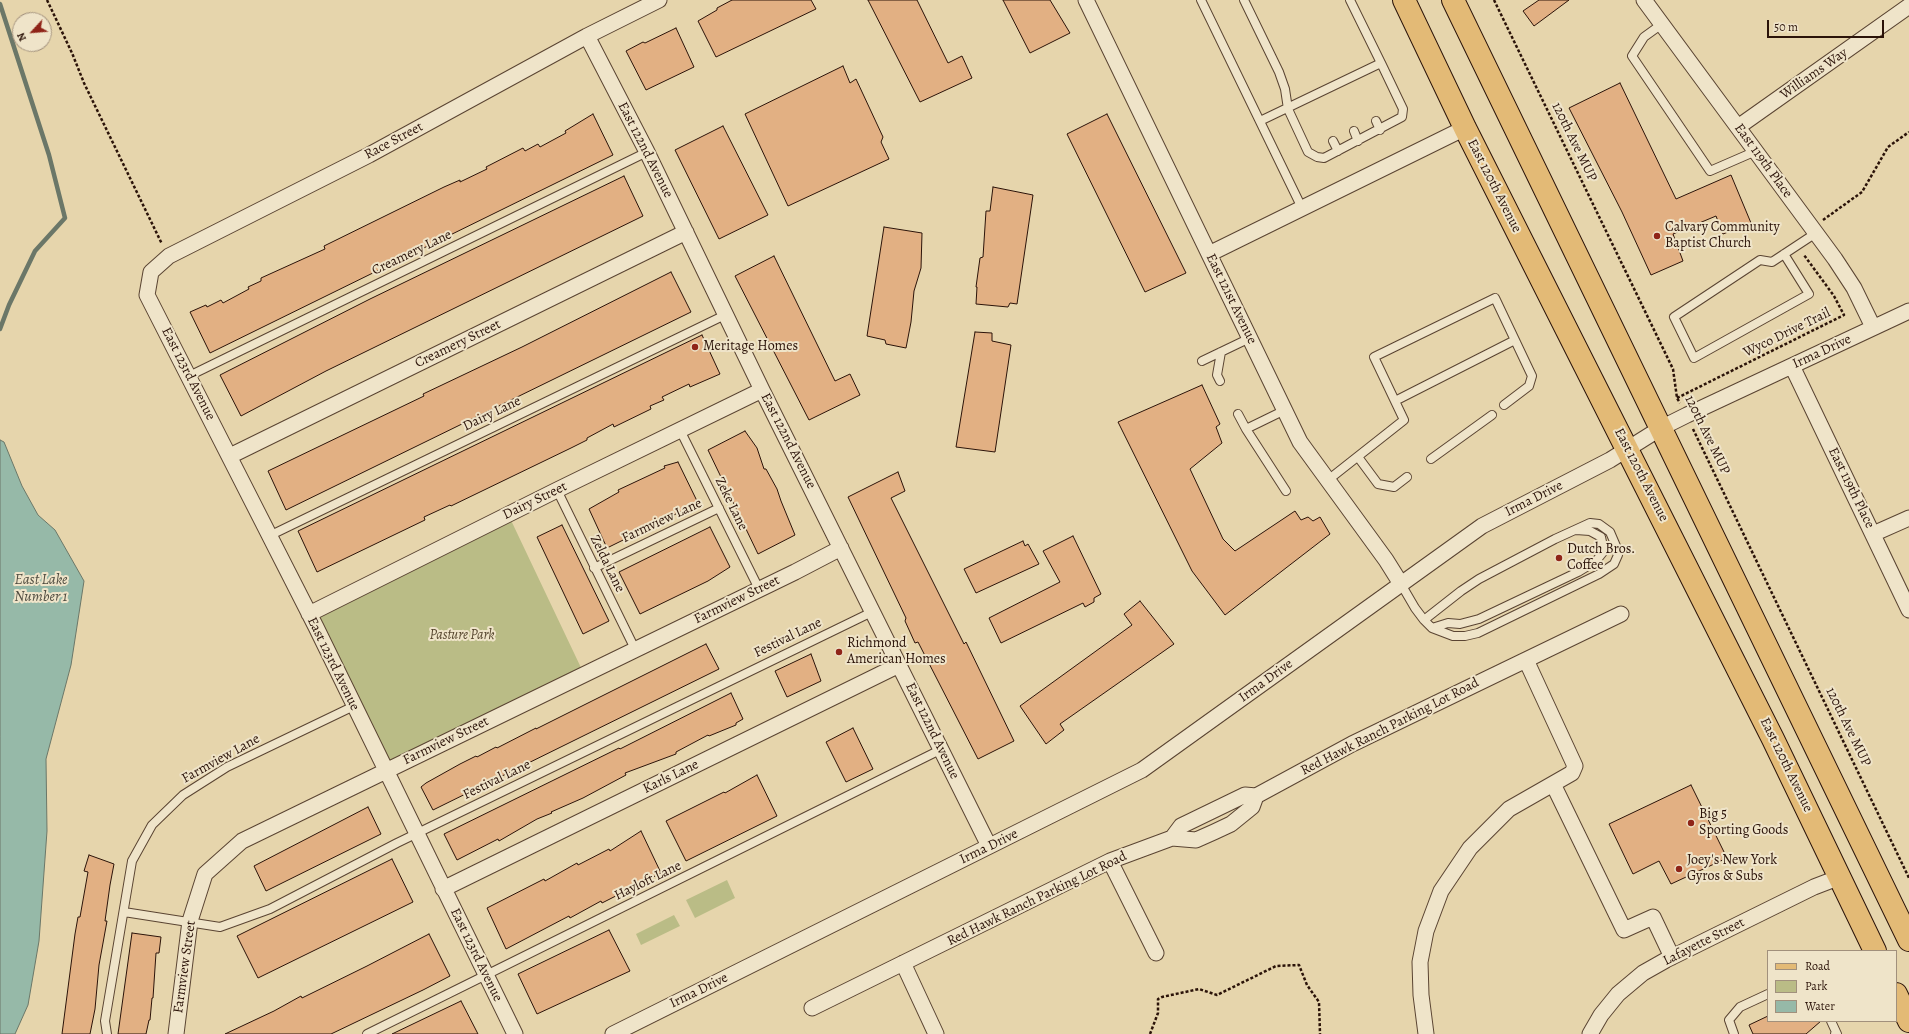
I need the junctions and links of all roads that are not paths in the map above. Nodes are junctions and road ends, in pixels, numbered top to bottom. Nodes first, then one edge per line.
1 (659, 0) edge
2 (1086, 0) edge
3 (1244, 0) edge
4 (1350, 0) edge
5 (1404, 0) edge
6 (1453, 0) edge
7 (1644, 0) edge
8 (1205, 1) edge
9 (1909, 6) edge
10 (1662, 24) junction
11 (587, 36) junction
12 (1381, 63) junction
13 (1288, 109) junction
14 (1260, 121) junction
15 (1376, 121) dead end
16 (1738, 127) junction
17 (1465, 128) junction
18 (1380, 130) junction
19 (1354, 131) dead end
20 (1358, 141) junction
21 (1333, 142) dead end
22 (1338, 151) junction
23 (1756, 151) junction
24 (646, 152) junction
25 (1302, 208) junction
26 (1819, 227) junction
27 (686, 232) junction
28 (1210, 254) junction
29 (1784, 254) junction
30 (147, 295) joint
31 (1909, 311) edge
32 (725, 315) junction
33 (1873, 327) junction
34 (1250, 338) junction
35 (1515, 340) junction
36 (1220, 352) junction
37 (1202, 361) dead end
38 (1792, 366) junction
39 (189, 376) junction
40 (1220, 381) dead end
41 (762, 390) junction
42 (1395, 401) junction
43 (1504, 405) dead end
44 (1285, 410) junction
45 (1238, 414) dead end
46 (1492, 415) dead end
47 (1661, 428) junction
48 (1246, 429) junction
49 (680, 430) junction
50 (1628, 450) junction
51 (230, 456) junction
52 (1358, 457) junction
53 (1431, 460) dead end
54 (1407, 477) dead end
55 (1328, 480) junction
56 (557, 490) junction
57 (1286, 491) dead end
58 (719, 508) junction
59 (1909, 518) edge
60 (1573, 530) junction
61 (1873, 534) junction
62 (269, 536) junction
63 (841, 548) junction
64 (594, 568) junction
65 (1400, 584) junction
66 (759, 590) junction
67 (1909, 610) edge
68 (872, 612) junction
69 (309, 614) junction
70 (1621, 614) dead end
71 (1424, 620) junction
72 (1432, 628) junction
73 (635, 649) junction
74 (1526, 660) junction
75 (898, 665) junction
76 (354, 706) junction
77 (940, 750) junction
78 (387, 770) junction
79 (1553, 784) junction
80 (1256, 796) junction
81 (416, 834) junction
82 (1172, 838) junction
83 (989, 846) junction
84 (1110, 861) junction
85 (1840, 877) junction
86 (443, 889) junction
87 (124, 912) junction
88 (190, 921) junction
89 (1909, 940) edge
90 (1875, 950) edge
91 (1156, 953) dead end
92 (1672, 958) junction
93 (903, 963) junction
94 (486, 976) junction
95 (1767, 994) edge
96 (1897, 996) edge
97 (812, 1008) dead end
98 (1909, 1021) edge
99 (1831, 1022) edge
100 (107, 1034) edge
101 (176, 1034) edge
102 (367, 1034) edge
103 (515, 1034) edge
104 (613, 1034) edge
105 (936, 1034) edge
106 (1426, 1034) edge
107 (1590, 1034) edge
108 (1734, 1034) edge
109 (1835, 1034) edge

1 - 11 street, Race Street
2 - 28 street, East 121st Avenue
3 - 13 lane
4 - 12 lane
5 - 17 main road, East 120th Avenue
6 - 47 main road
7 - 10 street, East 119th Place
8 - 14 lane
9 - 16 street, Williams Way
10 - 16 street, East 119th Place
10 - 23 lane
11 - 24 street, East 122nd Avenue
11 - 30 street, Race Street
12 - 13 lane
12 - 18 lane
13 - 14 lane
13 - 22 lane
14 - 25 lane
15 - 18 lane
16 - 23 street, East 119th Place
17 - 25 street
17 - 50 main road, East 120th Avenue
18 - 20 lane
19 - 20 lane
20 - 22 lane
21 - 22 lane
23 - 26 street, East 119th Place
24 - 27 street, East 122nd Avenue
24 - 39 lane, Creamery Lane
25 - 28 street
26 - 29 lane
26 - 33 street, East 119th Place
27 - 32 street, East 122nd Avenue
27 - 51 street, Creamery Street
28 - 34 street, East 121st Avenue
29 - 29 lane
30 - 39 street, East 123rd Avenue
31 - 33 street, Irma Drive
32 - 41 street, East 122nd Avenue
32 - 62 lane, Dairy Lane
33 - 38 street, Irma Drive
34 - 36 lane
34 - 44 street, East 121st Avenue
35 - 42 lane
35 - 42 lane
35 - 43 lane
36 - 37 lane
36 - 40 lane
38 - 47 street, Irma Drive
38 - 61 street, East 119th Place
39 - 51 street, East 123rd Avenue
41 - 49 street, Dairy Street
41 - 63 street, East 122nd Avenue
42 - 52 lane
44 - 48 lane
44 - 55 street, East 121st Avenue
45 - 48 lane
46 - 53 lane
47 - 50 street, Irma Drive
47 - 89 main road
48 - 57 lane
49 - 56 street, Dairy Street
49 - 58 lane, Zeke Lane
50 - 65 street, Irma Drive
50 - 85 main road, East 120th Avenue
51 - 62 street, East 123rd Avenue
52 - 54 lane
52 - 55 lane
55 - 65 street, East 121st Avenue
56 - 64 lane, Zelda Lane
56 - 69 street, Dairy Street
58 - 64 lane, Farmview Lane
58 - 66 lane, Zeke Lane
59 - 61 street
60 - 71 lane
60 - 72 lane
60 - 72 lane
61 - 67 street, East 119th Place
62 - 69 street, East 123rd Avenue
63 - 66 street, Farmview Street
63 - 68 street, East 122nd Avenue
64 - 73 lane, Zelda Lane
65 - 71 lane
65 - 83 street, Irma Drive
66 - 73 street, Farmview Street
68 - 75 street, East 122nd Avenue
68 - 81 lane, Festival Lane
69 - 76 street, East 123rd Avenue
70 - 74 street, Red Hawk Ranch Parking Lot Road
71 - 72 lane
73 - 78 street, Farmview Street
74 - 79 street
74 - 80 street, Red Hawk Ranch Parking Lot Road
75 - 77 street, East 122nd Avenue
75 - 86 street, Karls Lane
76 - 78 street, East 123rd Avenue
76 - 87 lane, Farmview Lane
77 - 83 street, East 122nd Avenue
77 - 94 lane, Hayloft Lane
78 - 81 street, East 123rd Avenue
78 - 88 street, Farmview Street
79 - 92 street
79 - 106 street
80 - 82 street, Red Hawk Ranch Parking Lot Road
80 - 82 street, Red Hawk Ranch Parking Lot Road
81 - 86 street, East 123rd Avenue
81 - 88 lane, Festival Lane
82 - 84 street, Red Hawk Ranch Parking Lot Road
83 - 104 street, Irma Drive
84 - 91 street
84 - 93 street, Red Hawk Ranch Parking Lot Road
85 - 90 main road, East 120th Avenue
85 - 92 street, Lafayette Street
86 - 94 street, East 123rd Avenue
87 - 88 lane, Festival Lane
87 - 100 lane, Farmview Lane
88 - 101 street, Farmview Street
92 - 107 street, Lafayette Street
93 - 97 street, Red Hawk Ranch Parking Lot Road
93 - 105 street
94 - 102 lane, Hayloft Lane
94 - 103 street, East 123rd Avenue
95 - 108 lane
96 - 98 main road
99 - 109 lane

